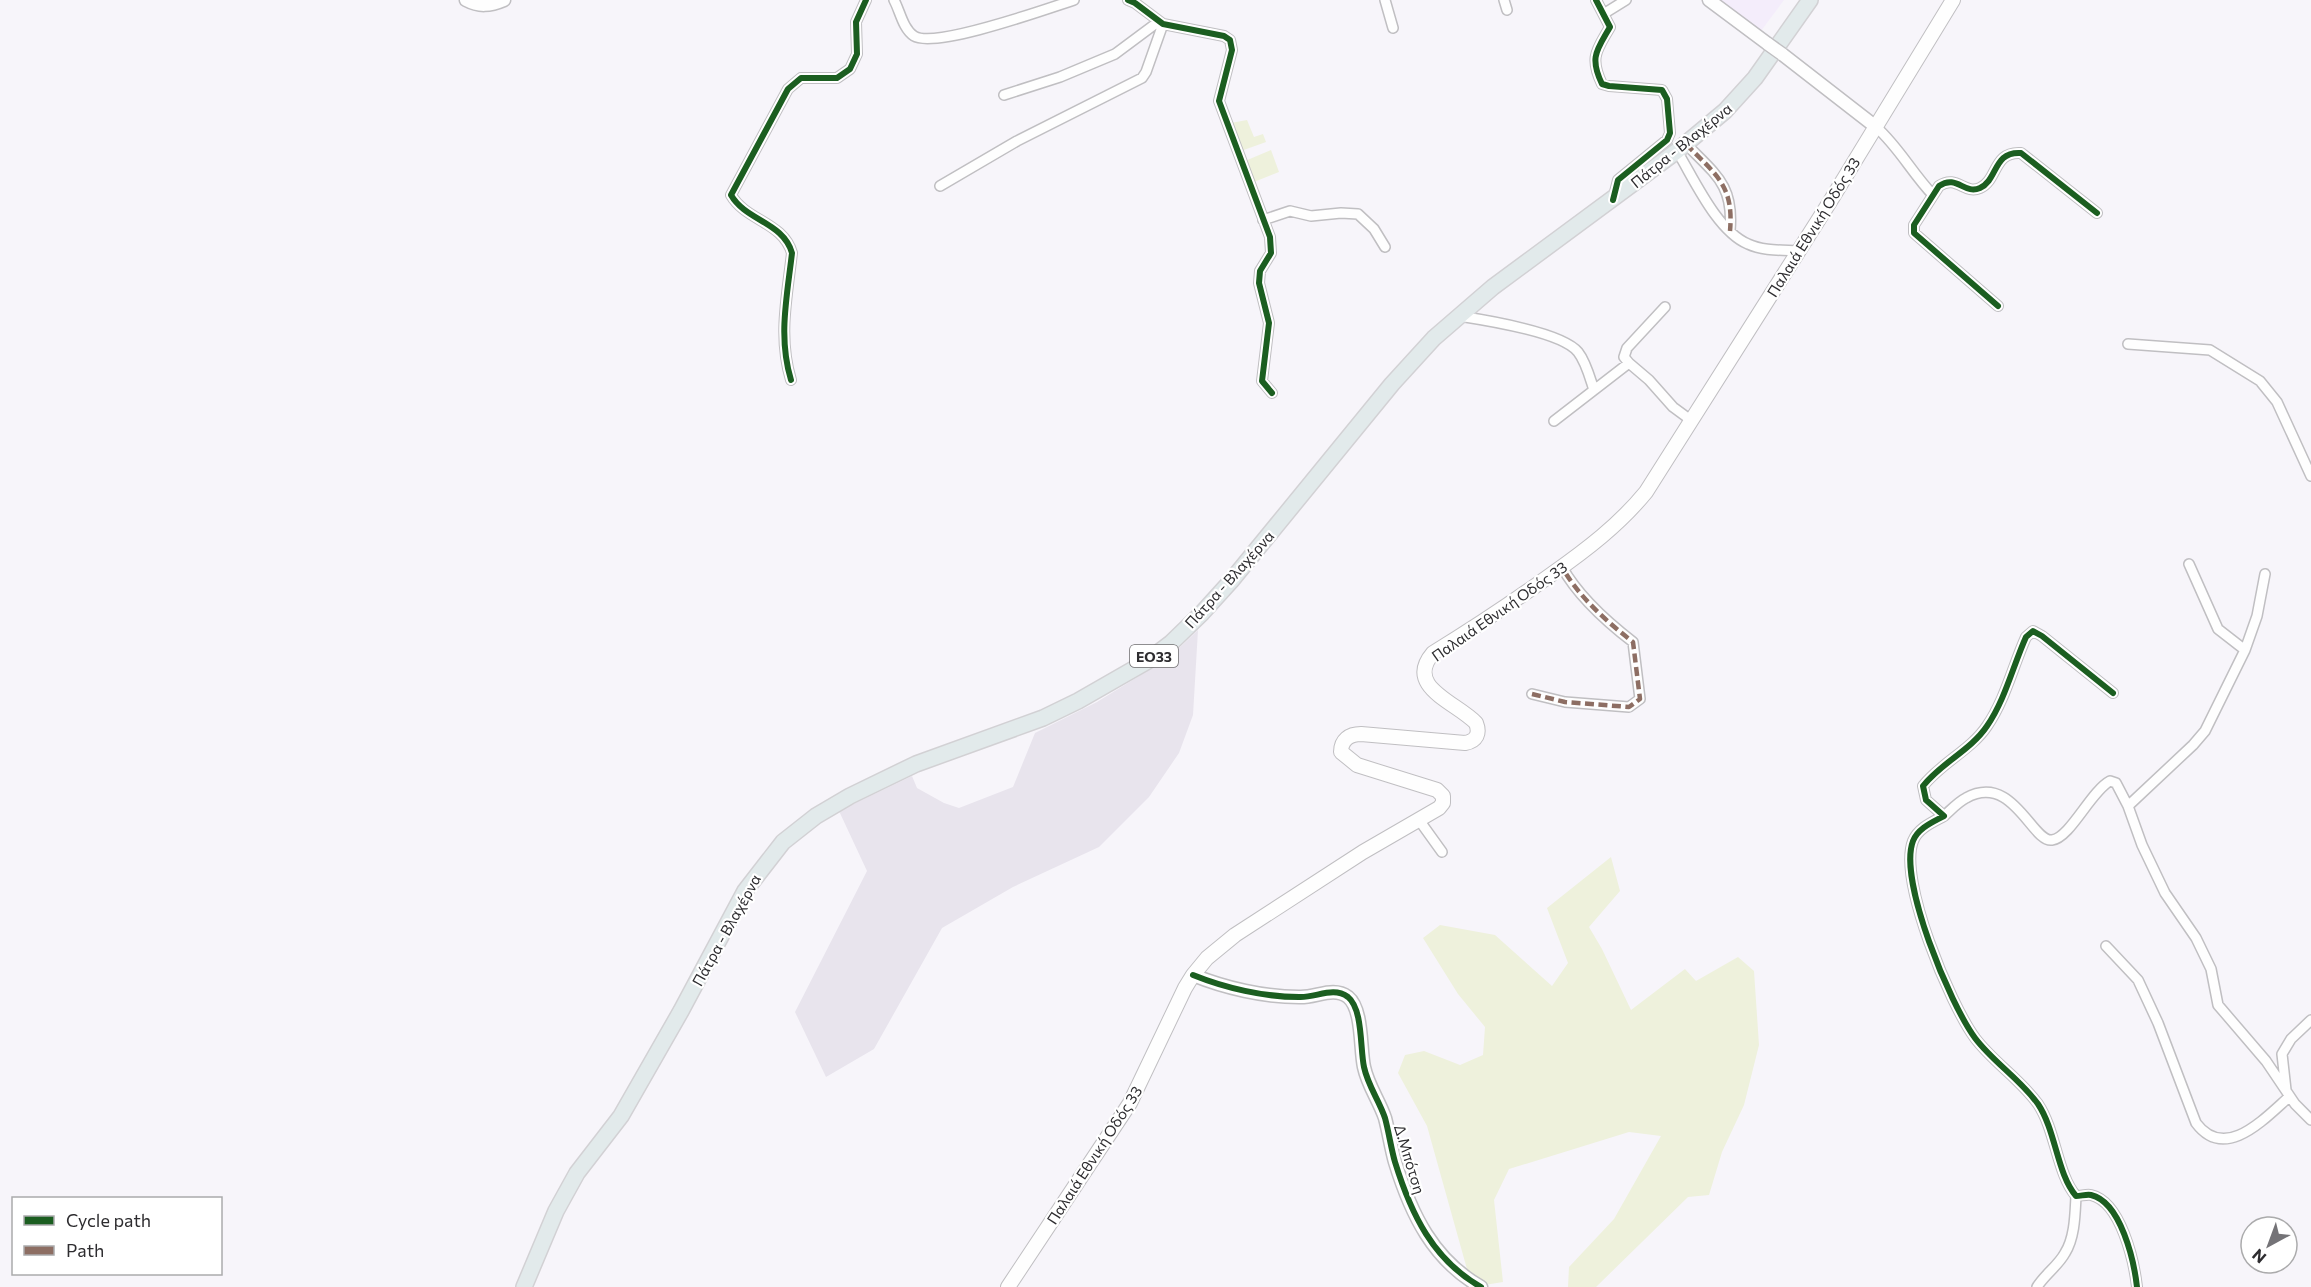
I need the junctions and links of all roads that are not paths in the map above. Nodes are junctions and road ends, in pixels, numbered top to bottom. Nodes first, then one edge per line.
1 (466, 0) edge
2 (504, 0) edge
3 (866, 0) edge
4 (894, 0) edge
5 (1074, 0) edge
6 (1128, 0) edge
7 (1385, 0) edge
8 (1596, 0) edge
9 (1626, 0) edge
10 (1709, 0) edge
11 (1810, 0) edge
12 (1953, 0) edge
13 (1605, 13) junction
14 (1161, 23) junction
15 (1393, 28) dead end
16 (1004, 95) dead end
17 (1876, 127) junction
18 (1682, 148) junction
19 (940, 186) dead end
20 (1933, 195) junction
21 (1613, 200) junction
22 (2097, 213) dead end
23 (1263, 219) junction
24 (1730, 231) junction
25 (1385, 248) dead end
26 (1799, 251) junction
27 (1998, 306) dead end
28 (1665, 307) dead end
29 (1459, 316) junction
30 (2128, 344) dead end
31 (1629, 363) junction
32 (791, 380) dead end
33 (1594, 390) junction
34 (1272, 393) dead end
35 (1554, 421) dead end
36 (1692, 421) junction
37 (2311, 476) edge
38 (2189, 564) dead end
39 (1562, 567) junction
40 (2265, 574) dead end
41 (2245, 650) junction
42 (2113, 693) dead end
43 (1532, 694) dead end
44 (2128, 806) junction
45 (1944, 816) junction
46 (1419, 820) junction
47 (1443, 852) dead end
48 (2106, 946) dead end
49 (1193, 975) junction
50 (2311, 1020) edge
51 (2288, 1094) junction
52 (2311, 1120) edge
53 (2076, 1196) junction
54 (524, 1287) edge
55 (1008, 1287) edge
56 (1481, 1287) edge
57 (2037, 1287) edge
58 (2137, 1287) edge

1 - 2 street
3 - 32 street
4 - 5 street
6 - 14 street
7 - 15 street
8 - 13 street
9 - 13 street
10 - 17 street, bridge
11 - 18 main road, Πάτρα - Βλαχέρνα / ΕΟ33
12 - 17 main road, Παλαιά Εθνική Οδός 33
13 - 21 street
14 - 16 street
14 - 19 street
14 - 23 street
17 - 20 street
17 - 26 main road, Παλαιά Εθνική Οδός 33
18 - 21 main road, Πάτρα - Βλαχέρνα / ΕΟ33
18 - 24 street
18 - 24 street
20 - 22 street
20 - 27 street
21 - 29 main road, Πάτρα - Βλαχέρνα / ΕΟ33
23 - 25 street
23 - 34 street
24 - 26 street
26 - 36 main road, Παλαιά Εθνική Οδός 33
28 - 31 street
29 - 33 street
29 - 54 main road, Πάτρα - Βλαχέρνα / ΕΟ33
30 - 37 street
31 - 33 street
31 - 36 street
33 - 35 street
36 - 39 main road, Παλαιά Εθνική Οδός 33
38 - 41 street
39 - 43 street
39 - 46 main road, Παλαιά Εθνική Οδός 33
40 - 41 street
41 - 44 street
42 - 45 street
44 - 45 street
44 - 51 street
45 - 53 street
46 - 47 street
46 - 49 main road, Παλαιά Εθνική Οδός 33
48 - 51 street
49 - 55 main road, Παλαιά Εθνική Οδός 33
49 - 56 street, Δ.Μπότση
50 - 51 street
51 - 52 street
53 - 57 street
53 - 58 street

